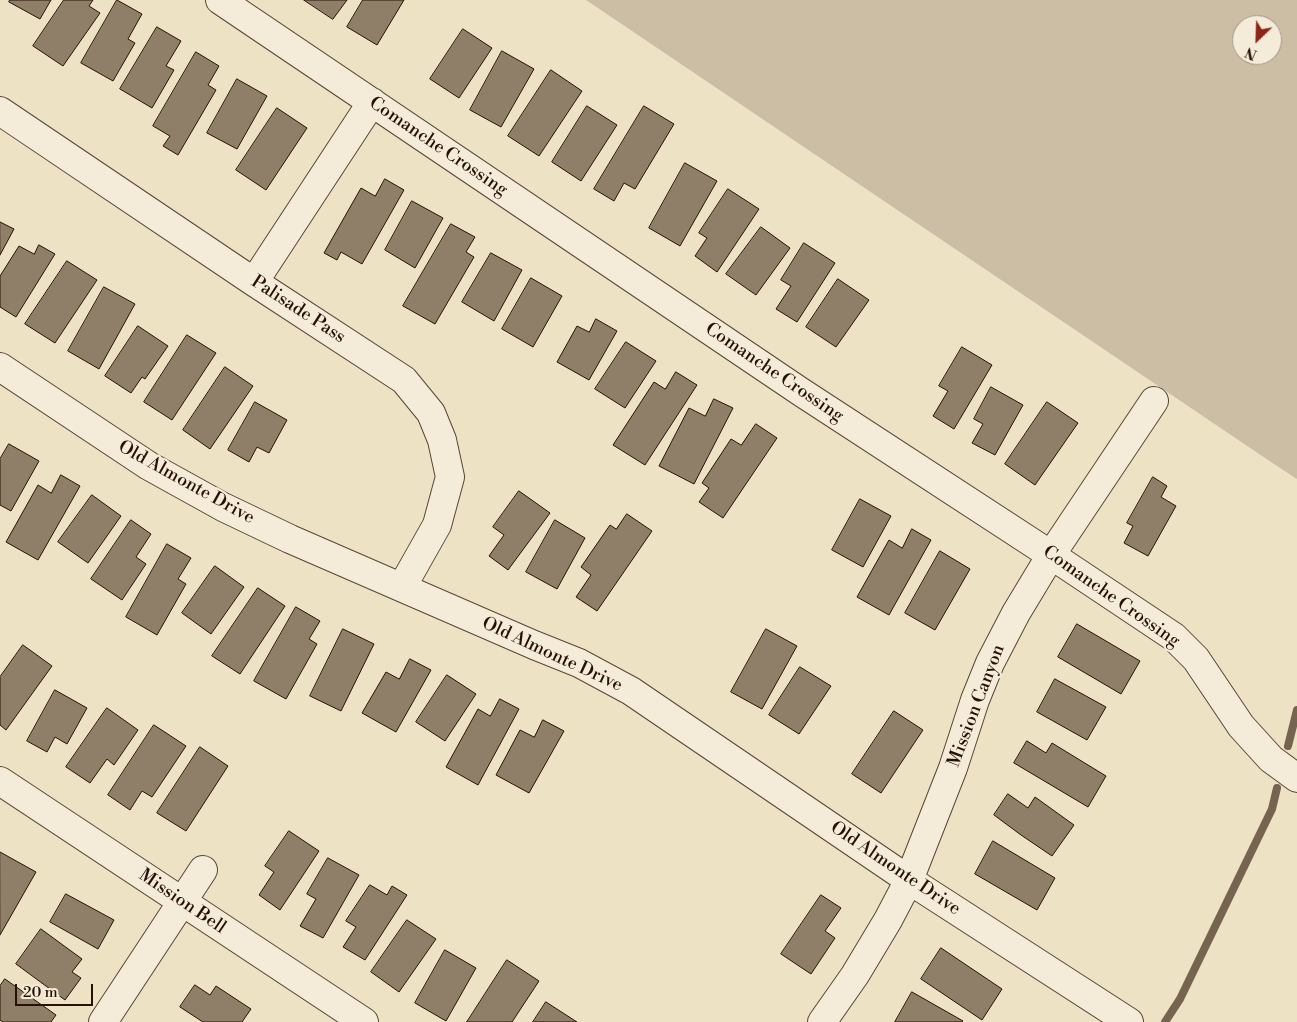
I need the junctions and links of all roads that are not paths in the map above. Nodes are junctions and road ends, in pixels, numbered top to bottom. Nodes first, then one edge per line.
1 (220, 0) edge
2 (372, 102) junction
3 (0, 111) edge
4 (254, 282) junction
5 (0, 367) edge
6 (1154, 401) dead end
7 (1051, 555) junction
8 (402, 587) junction
9 (1297, 778) edge
10 (0, 781) edge
11 (203, 870) dead end
12 (909, 880) junction
13 (182, 902) junction
14 (103, 1022) edge
15 (364, 1022) edge
16 (822, 1022) edge
17 (1129, 1022) edge

1 - 2 street, Comanche Crossing
2 - 4 street
2 - 7 street, Comanche Crossing
3 - 4 street, Palisade Pass
4 - 8 street, Palisade Pass
5 - 8 street, Old Almonte Drive
6 - 7 street, Mission Canyon
7 - 9 street, Comanche Crossing
7 - 12 street, Mission Canyon
8 - 12 street, Old Almonte Drive
10 - 13 street, Mission Bell
11 - 13 street
12 - 16 street, Mission Canyon
12 - 17 street, Old Almonte Drive
13 - 14 street
13 - 15 street, Mission Bell

